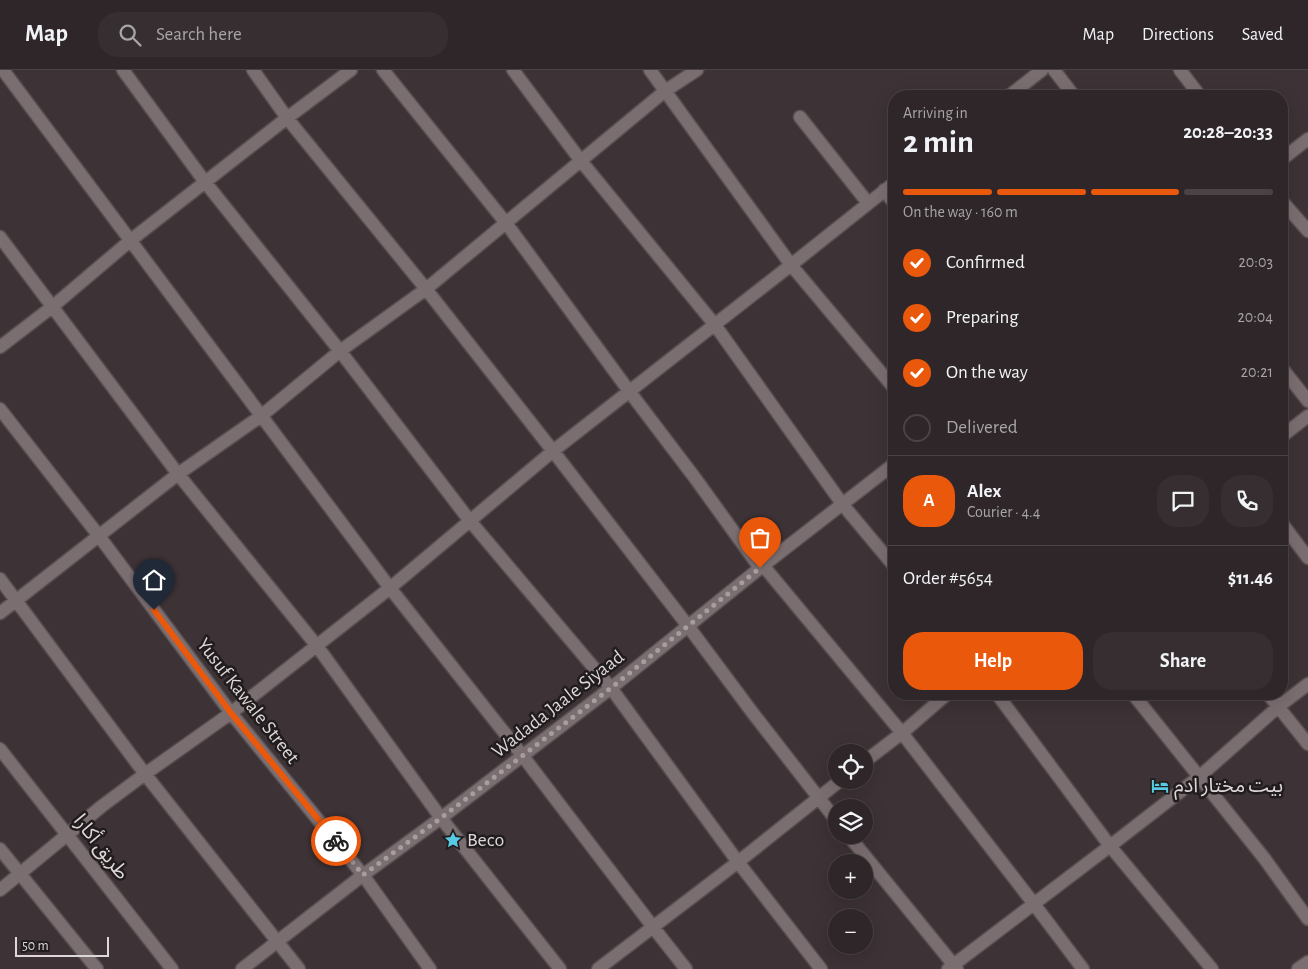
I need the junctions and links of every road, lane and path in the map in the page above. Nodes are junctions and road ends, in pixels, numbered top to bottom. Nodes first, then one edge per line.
1 (4, 70) edge
2 (123, 70) edge
3 (253, 70) edge
4 (351, 70) edge
5 (383, 70) edge
6 (513, 70) edge
7 (650, 70) edge
8 (697, 70) edge
9 (1042, 70) edge
10 (1054, 70) edge
11 (1180, 70) edge
12 (0, 74) edge
13 (1017, 90) edge
14 (1069, 90) edge
15 (1195, 90) edge
16 (665, 91) junction
17 (800, 117) dead end
18 (287, 118) junction
19 (1308, 140) edge
20 (1288, 155) edge
21 (581, 161) junction
22 (205, 182) junction
23 (888, 188) edge
24 (868, 203) junction
25 (1288, 208) edge
26 (506, 223) junction
27 (1308, 231) edge
28 (0, 237) edge
29 (131, 240) junction
30 (791, 265) junction
31 (426, 289) junction
32 (52, 307) junction
33 (715, 325) junction
34 (0, 347) edge
35 (340, 351) junction
36 (1288, 375) edge
37 (888, 381) edge
38 (629, 392) junction
39 (1308, 402) edge
40 (0, 409) edge
41 (262, 416) junction
42 (1308, 416) edge
43 (1288, 432) edge
44 (553, 451) junction
45 (888, 469) edge
46 (178, 474) junction
47 (843, 505) junction
48 (470, 521) junction
49 (1288, 531) edge
50 (98, 536) junction
51 (1308, 558) edge
52 (888, 559) edge
53 (760, 568) junction
54 (0, 579) edge
55 (390, 588) junction
56 (16, 600) junction
57 (0, 613) edge
58 (688, 626) junction
59 (317, 646) junction
60 (1308, 684) edge
61 (611, 688) junction
62 (940, 700) edge
63 (1001, 700) edge
64 (1138, 700) edge
65 (1272, 700) edge
66 (1278, 708) junction
67 (231, 713) junction
68 (902, 732) junction
69 (1308, 744) edge
70 (0, 749) edge
71 (522, 755) junction
72 (873, 755) edge
73 (145, 774) junction
74 (1199, 776) junction
75 (830, 789) edge
76 (818, 798) junction
77 (828, 810) edge
78 (441, 818) junction
79 (67, 834) junction
80 (855, 844) edge
81 (1110, 846) junction
82 (0, 849) edge
83 (738, 862) junction
84 (21, 873) junction
85 (363, 875) junction
86 (0, 890) edge
87 (1034, 904) junction
88 (1308, 919) edge
89 (653, 927) junction
90 (277, 941) junction
91 (1308, 962) edge
92 (953, 968) edge
93 (97, 969) edge
94 (172, 969) edge
95 (242, 969) edge
96 (299, 969) edge
97 (430, 969) edge
98 (560, 969) edge
99 (598, 969) edge
100 (686, 969) edge
101 (820, 969) edge
102 (1083, 969) edge
103 (1212, 969) edge
104 (1298, 969) edge

1 - 12 street
1 - 29 street
2 - 22 street
3 - 18 street
4 - 18 street
5 - 26 street
6 - 21 street
7 - 16 street
8 - 16 street
9 - 13 street
10 - 14 street
11 - 15 street
16 - 21 street
16 - 30 street
17 - 24 street
18 - 22 street
18 - 31 street
19 - 20 street
21 - 26 street
21 - 33 street
22 - 29 street
22 - 35 street
23 - 24 street
24 - 30 street
25 - 27 street
26 - 31 street
26 - 38 street
28 - 32 street
29 - 32 street
29 - 41 street
30 - 33 street
30 - 37 street
31 - 35 street
31 - 44 street
32 - 34 street
32 - 46 street
33 - 38 street
33 - 47 street
35 - 41 street
35 - 48 street
36 - 39 street
38 - 44 street
38 - 53 street
40 - 50 street, Yusuf Kawale Street
41 - 46 street
41 - 55 street
42 - 43 street
44 - 48 street
44 - 58 street
45 - 47 street, Wadada Jaale Siyaad
46 - 50 street
46 - 59 street
47 - 52 street
47 - 53 street, Wadada Jaale Siyaad
48 - 55 street
48 - 61 street
49 - 51 street
50 - 56 street
50 - 67 street, Yusuf Kawale Street
53 - 58 street, Wadada Jaale Siyaad
53 - 68 street
54 - 56 street
55 - 59 street
55 - 71 street
56 - 57 street
56 - 73 street
58 - 61 street, Wadada Jaale Siyaad
58 - 76 street
59 - 67 street
59 - 78 street
60 - 66 street
61 - 71 street, Wadada Jaale Siyaad
61 - 83 street
62 - 68 street
63 - 81 street
64 - 74 street
65 - 66 street
66 - 69 street
66 - 74 street
67 - 73 street
67 - 85 street, Yusuf Kawale Street
68 - 72 street
68 - 87 street
70 - 79 street, طريق أكارا
71 - 78 street, Wadada Jaale Siyaad
71 - 89 street
73 - 79 street
73 - 90 street
74 - 81 street
74 - 88 street
75 - 76 street
76 - 77 street
76 - 83 street
78 - 85 street, Wadada Jaale Siyaad
78 - 98 street
79 - 84 street
79 - 94 street, طريق أكارا
80 - 92 street
81 - 87 street
81 - 103 street
82 - 84 street
83 - 89 street
83 - 101 street
84 - 86 street
84 - 93 street
85 - 90 street, Wadada Jaale Siyaad
85 - 97 street, Yusuf Kawale Street
87 - 92 street
87 - 102 street
89 - 99 street
89 - 100 street
90 - 95 street, Wadada Jaale Siyaad
90 - 96 street
91 - 104 street

